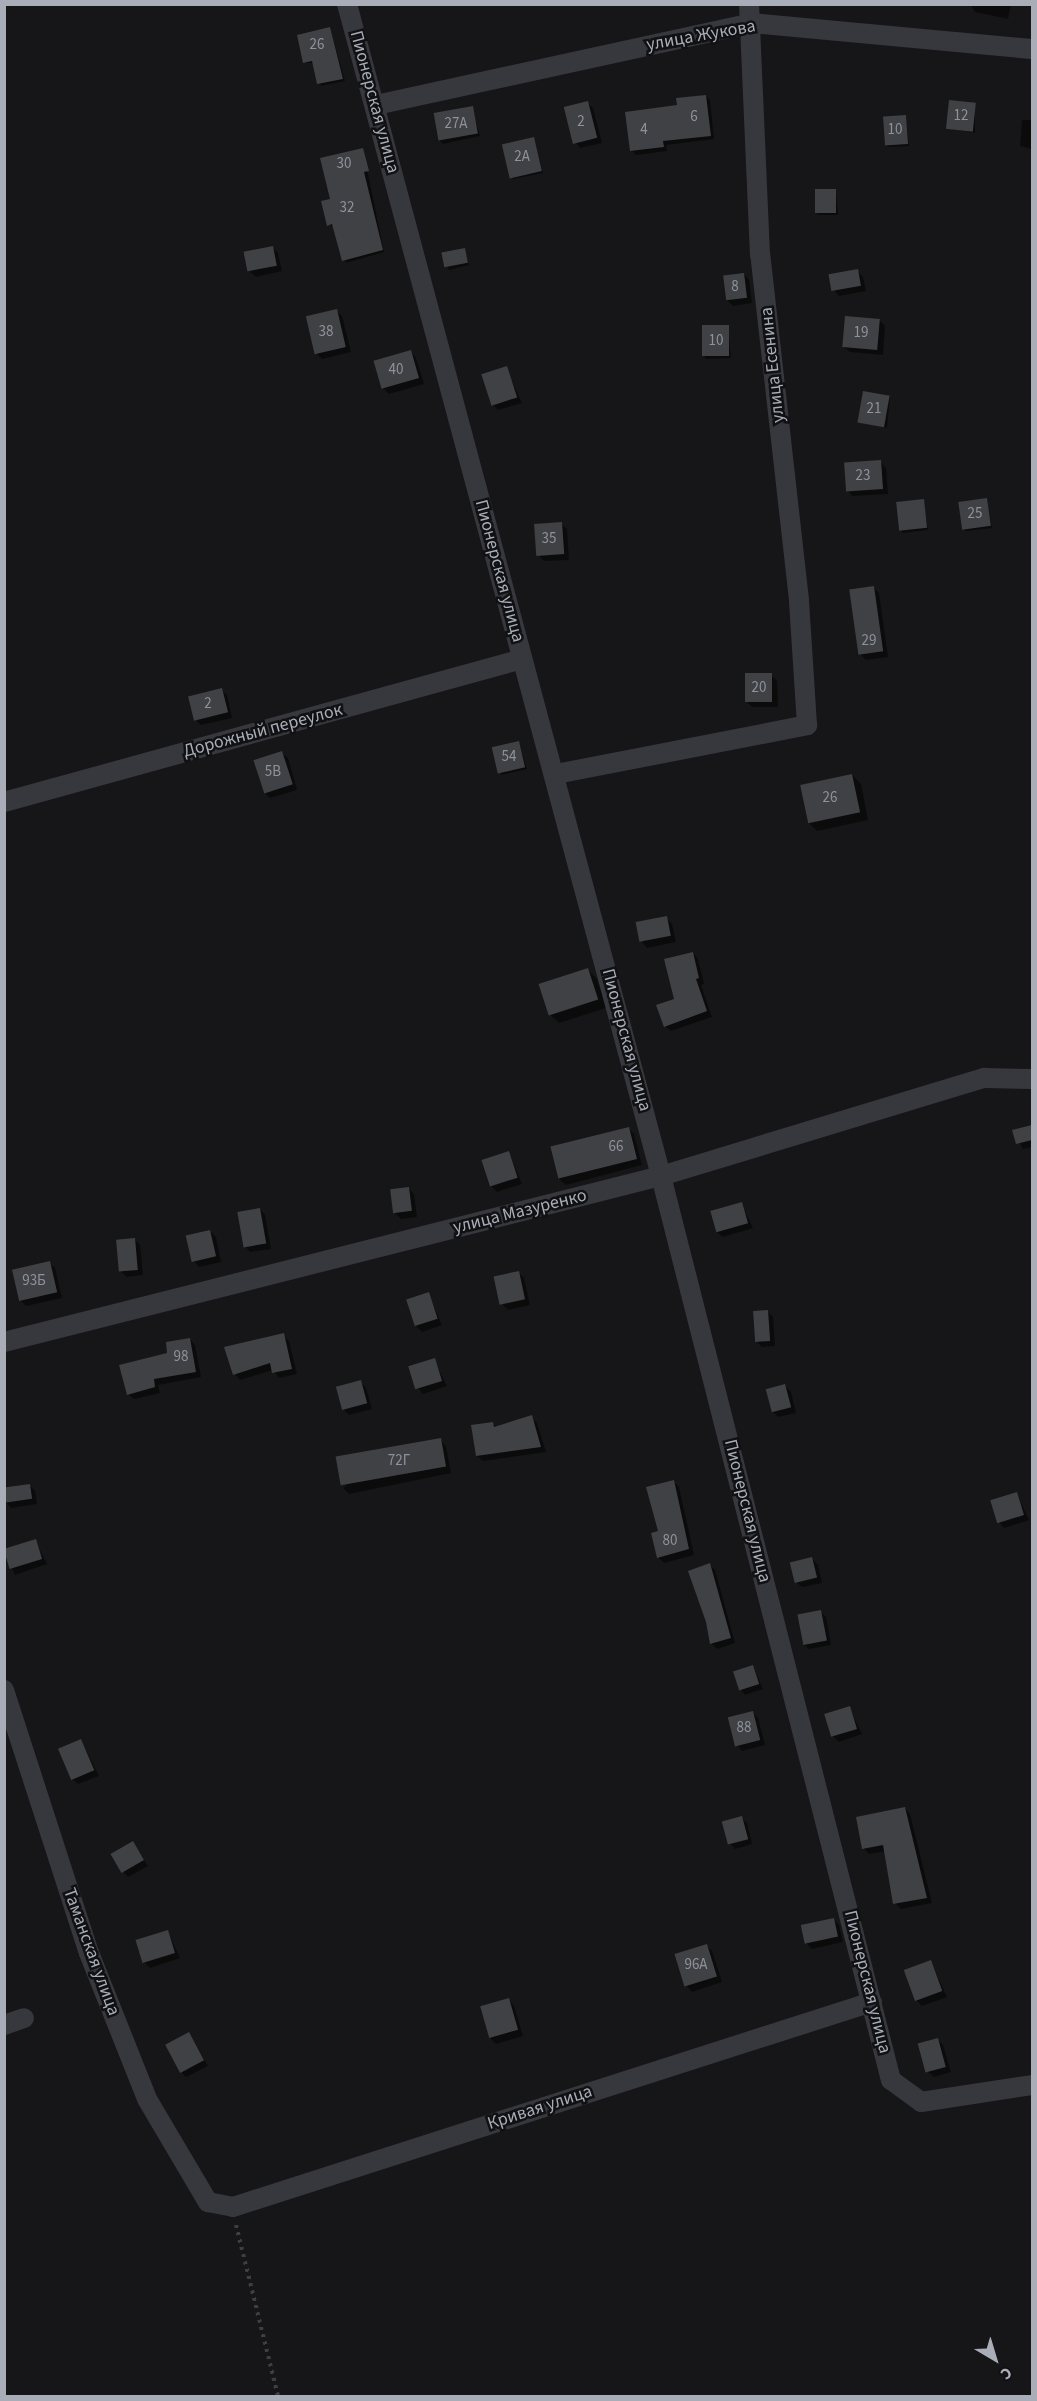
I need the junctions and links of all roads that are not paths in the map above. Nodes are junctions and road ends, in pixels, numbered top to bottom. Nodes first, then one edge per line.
1 (347, 4) edge
2 (750, 14) edge
3 (1032, 50) edge
4 (376, 105) junction
5 (522, 659) junction
6 (556, 774) junction
7 (4, 802) edge
8 (1032, 1079) edge
9 (662, 1176) junction
10 (4, 1342) edge
11 (4, 1690) edge
12 (872, 2002) junction
13 (24, 2018) dead end
14 (4, 2025) edge
15 (1032, 2085) edge
16 (208, 2202) joint

1 - 4 street, Пионерская улица
2 - 3 street, улица Жукова
2 - 4 street, улица Жукова
2 - 6 street, улица Есенина
4 - 5 street, Пионерская улица
5 - 6 street, Пионерская улица
5 - 7 street, Дорожный переулок
6 - 9 street, Пионерская улица
8 - 9 street, улица Мазуренко
9 - 10 street, улица Мазуренко
9 - 12 street, Пионерская улица
11 - 16 street, Таманская улица
12 - 15 street, Пионерская улица
12 - 16 street, Кривая улица
13 - 14 street

